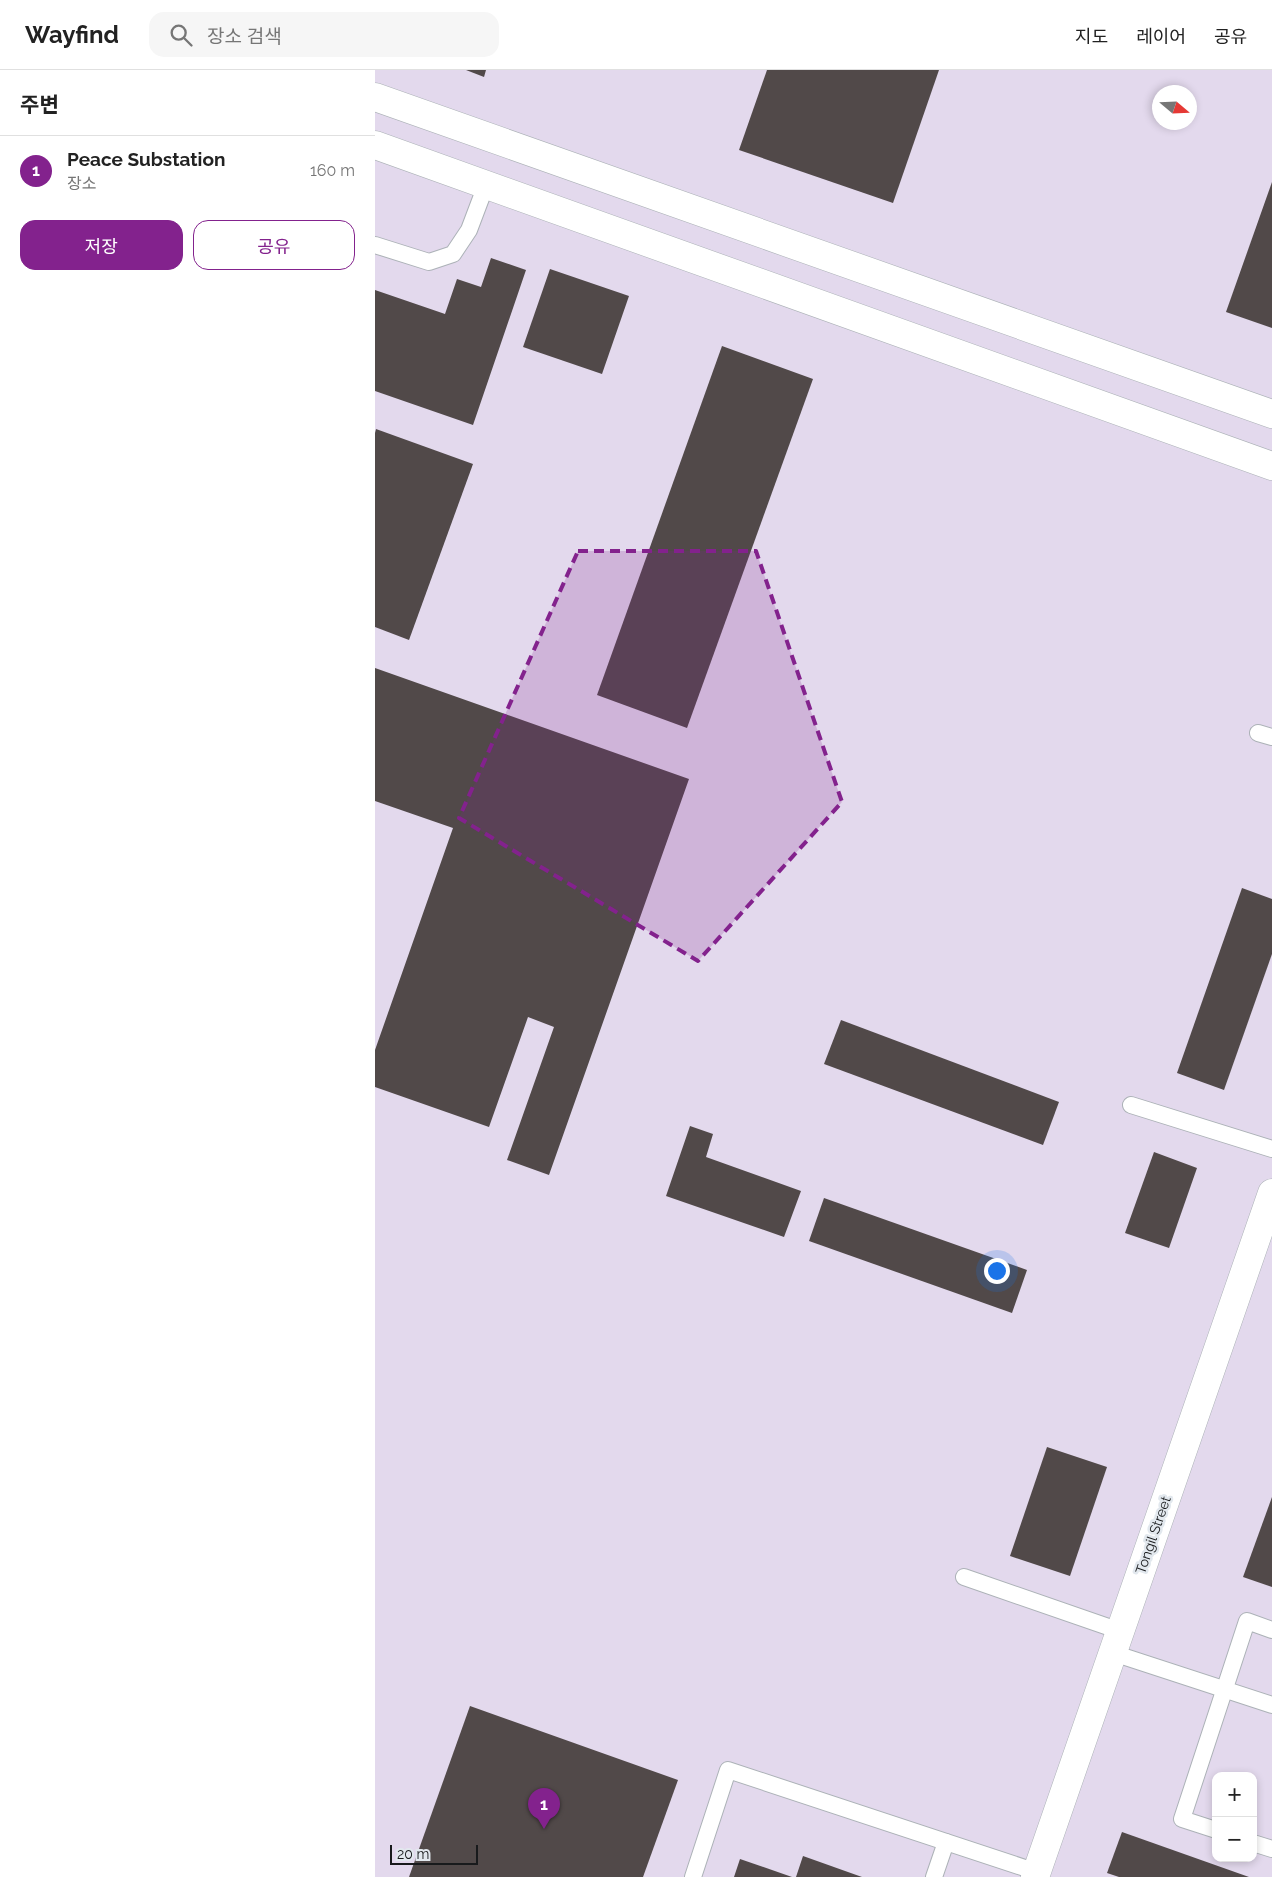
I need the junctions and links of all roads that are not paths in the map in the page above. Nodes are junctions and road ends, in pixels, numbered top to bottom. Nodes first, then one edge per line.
1 (375, 97) edge
2 (375, 145) edge
3 (486, 184) junction
4 (375, 244) edge
5 (1272, 414) edge
6 (1272, 466) edge
7 (1131, 1105) dead end
8 (1272, 1149) edge
9 (1272, 1193) edge
10 (964, 1577) dead end
11 (1272, 1630) edge
12 (1117, 1642) junction
13 (1224, 1690) junction
14 (1272, 1705) edge
15 (1212, 1829) edge
16 (946, 1842) junction
17 (1257, 1844) edge
18 (1272, 1849) edge
19 (1036, 1874) edge
20 (693, 1877) edge
21 (933, 1877) edge

1 - 5 street
2 - 3 street
3 - 4 lane
3 - 6 street
7 - 8 lane
9 - 12 street, Tongil Street
10 - 12 lane
11 - 13 lane
12 - 13 lane
12 - 19 street, Tongil Street
13 - 14 lane
13 - 15 lane
16 - 19 lane
16 - 20 lane
16 - 21 lane
17 - 18 lane

